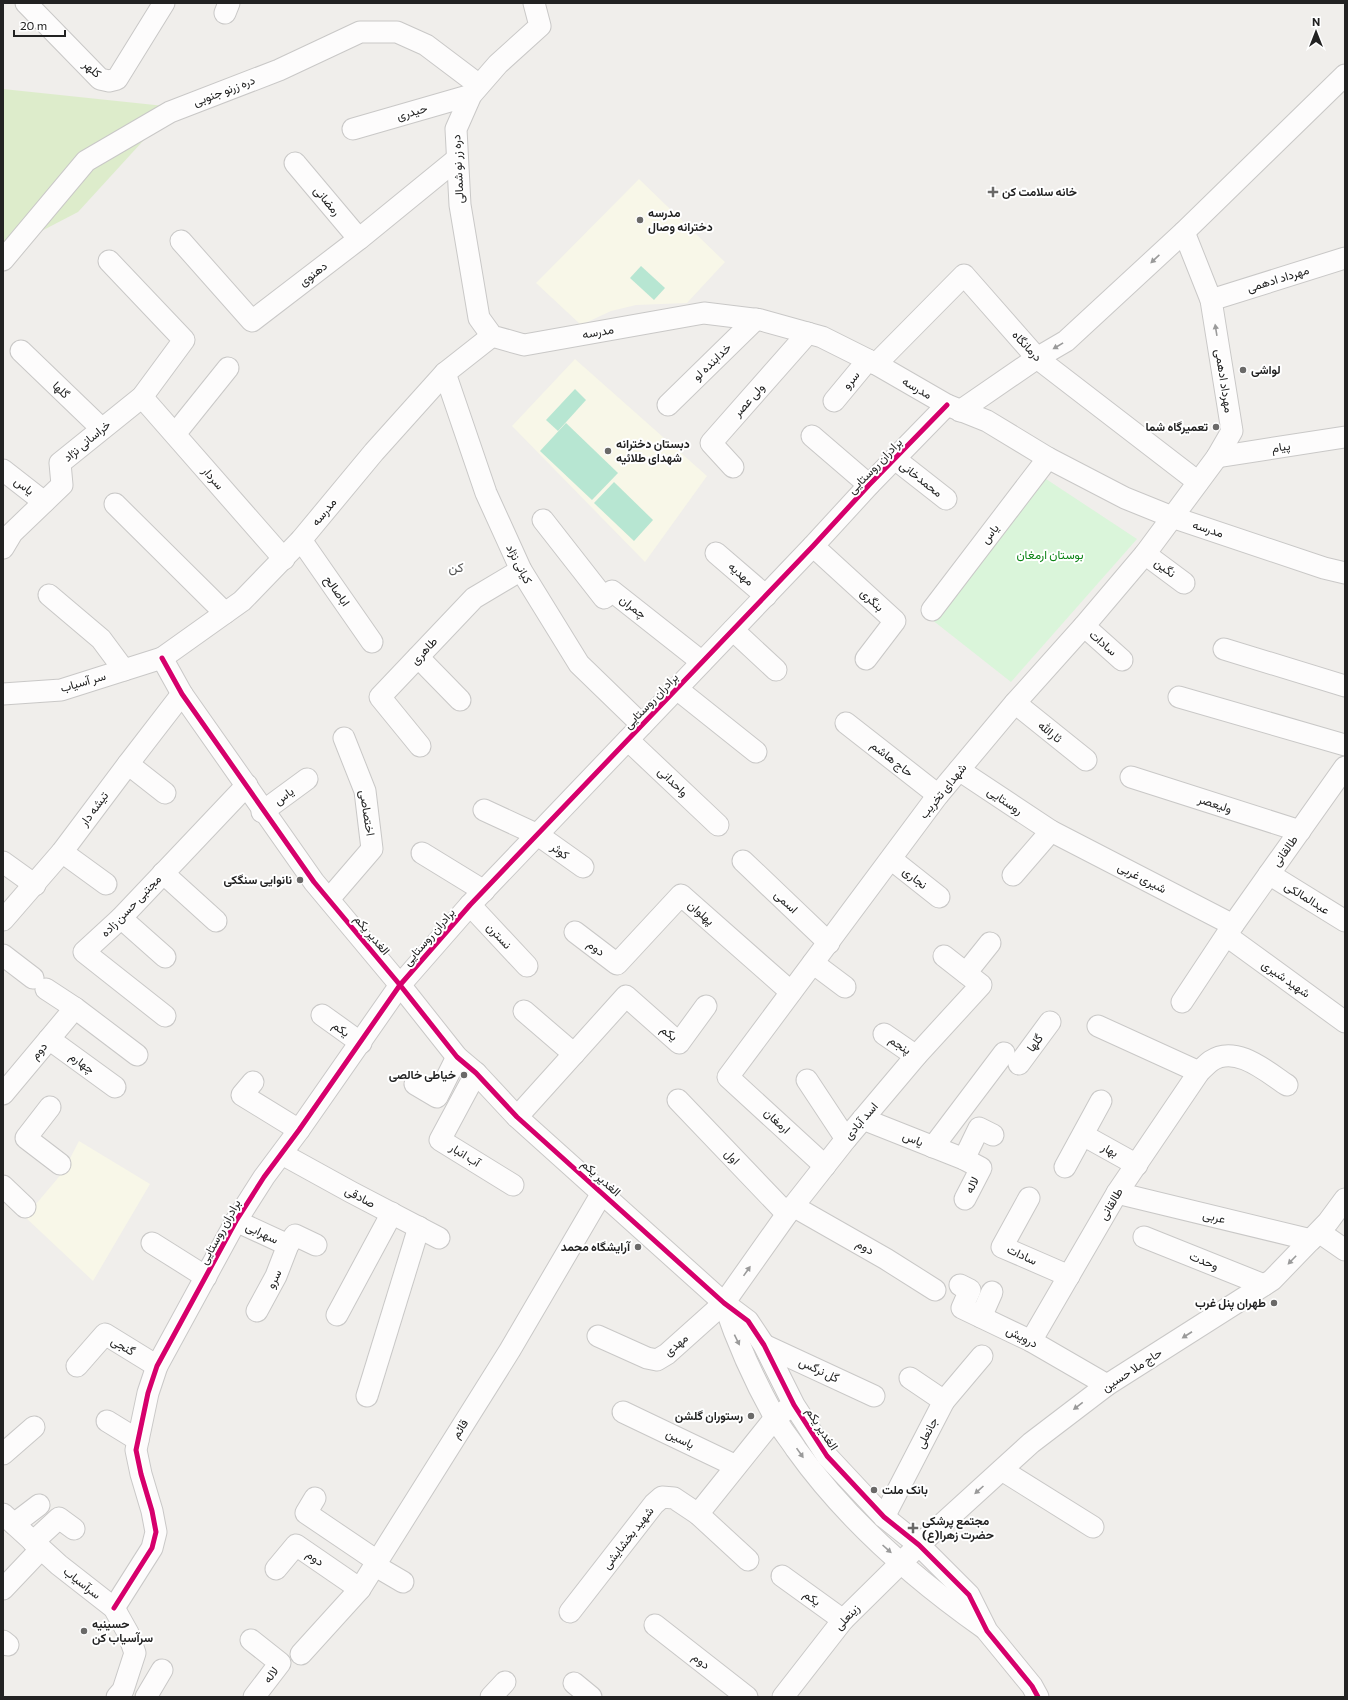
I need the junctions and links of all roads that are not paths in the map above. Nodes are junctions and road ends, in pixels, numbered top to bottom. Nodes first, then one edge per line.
1 (26, 3) edge
2 (164, 3) edge
3 (534, 3) edge
4 (1345, 74) edge
5 (475, 90) junction
6 (353, 129) dead end
7 (457, 159) junction
8 (295, 163) dead end
9 (1184, 232) junction
10 (359, 239) junction
11 (181, 241) dead end
12 (1345, 258) edge
13 (3, 260) edge
14 (109, 261) dead end
15 (1211, 300) junction
16 (756, 319) junction
17 (808, 333) junction
18 (492, 336) junction
19 (21, 351) dead end
20 (1037, 358) junction
21 (872, 362) junction
22 (228, 368) dead end
23 (445, 373) junction
24 (142, 397) junction
25 (834, 401) dead end
26 (668, 405) dead end
27 (954, 408) junction
28 (102, 428) junction
29 (175, 434) junction
30 (812, 436) dead end
31 (1345, 437) edge
32 (1217, 457) junction
33 (1048, 458) junction
34 (895, 459) junction
35 (733, 468) dead end
36 (3, 470) edge
37 (1198, 482) junction
38 (869, 485) junction
39 (946, 499) dead end
40 (44, 502) junction
41 (116, 504) dead end
42 (1172, 517) junction
43 (543, 520) dead end
44 (301, 540) junction
45 (813, 546) junction
46 (3, 548) edge
47 (716, 553) dead end
48 (1145, 554) junction
49 (284, 559) junction
50 (521, 570) junction
51 (1345, 573) edge
52 (1184, 583) dead end
53 (49, 595) dead end
54 (766, 596) junction
55 (932, 610) dead end
56 (226, 613) junction
57 (1084, 626) junction
58 (733, 630) junction
59 (372, 642) dead end
60 (1224, 650) dead end
61 (418, 657) junction
62 (162, 658) junction
63 (866, 659) dead end
64 (1122, 660) dead end
65 (702, 662) junction
66 (124, 670) junction
67 (776, 670) dead end
68 (1345, 686) edge
69 (677, 689) junction
70 (3, 694) edge
71 (182, 694) junction
72 (1179, 697) dead end
73 (460, 700) dead end
74 (1015, 703) junction
75 (846, 723) dead end
76 (635, 732) junction
77 (344, 738) dead end
78 (1345, 745) edge
79 (420, 746) dead end
80 (756, 752) dead end
81 (1086, 760) dead end
82 (128, 764) junction
83 (1345, 767) edge
84 (959, 770) junction
85 (1131, 776) dead end
86 (306, 779) dead end
87 (247, 785) junction
88 (165, 794) dead end
89 (938, 795) junction
90 (484, 810) dead end
91 (263, 811) junction
92 (718, 825) dead end
93 (1300, 831) junction
94 (1051, 832) junction
95 (538, 835) junction
96 (62, 852) junction
97 (422, 853) dead end
98 (891, 859) junction
99 (743, 861) dead end
100 (3, 862) edge
101 (583, 867) dead end
102 (163, 874) junction
103 (1269, 874) junction
104 (1013, 875) dead end
105 (106, 884) dead end
106 (35, 885) junction
107 (939, 897) dead end
108 (477, 898) junction
109 (329, 899) junction
110 (120, 918) junction
111 (3, 920) edge
112 (216, 921) dead end
113 (1345, 921) edge
114 (1230, 931) junction
115 (575, 932) dead end
116 (828, 942) junction
117 (990, 943) dead end
118 (3, 955) edge
119 (944, 956) dead end
120 (165, 957) dead end
121 (813, 963) junction
122 (617, 964) joint
123 (527, 966) dead end
124 (966, 973) junction
125 (400, 985) junction
126 (845, 987) dead end
127 (791, 992) junction
128 (1182, 1002) dead end
129 (706, 1006) dead end
130 (75, 1008) junction
131 (524, 1011) dead end
132 (165, 1016) dead end
133 (322, 1016) dead end
134 (1050, 1022) dead end
135 (1345, 1022) edge
136 (1098, 1026) dead end
137 (884, 1034) dead end
138 (49, 1039) junction
139 (360, 1043) junction
140 (574, 1054) junction
141 (137, 1056) dead end
142 (916, 1056) junction
143 (457, 1057) junction
144 (1199, 1072) junction
145 (476, 1073) junction
146 (728, 1077) joint
147 (807, 1080) dead end
148 (253, 1082) dead end
149 (415, 1084) dead end
150 (1287, 1085) dead end
151 (116, 1087) dead end
152 (3, 1094) edge
153 (678, 1100) dead end
154 (1101, 1101) dead end
155 (50, 1107) dead end
156 (517, 1117) junction
157 (863, 1119) junction
158 (299, 1130) junction
159 (993, 1135) dead end
160 (1083, 1135) junction
161 (846, 1139) junction
162 (934, 1147) junction
163 (282, 1154) junction
164 (964, 1159) junction
165 (60, 1164) dead end
166 (1137, 1164) junction
167 (825, 1166) junction
168 (1065, 1167) dead end
169 (513, 1185) dead end
170 (3, 1186) edge
171 (602, 1193) junction
172 (1117, 1193) junction
173 (1029, 1198) dead end
174 (1345, 1198) edge
175 (965, 1199) dead end
176 (24, 1207) dead end
177 (790, 1210) junction
178 (392, 1213) junction
179 (236, 1221) junction
180 (419, 1227) junction
181 (1315, 1236) junction
182 (1144, 1237) dead end
183 (439, 1238) dead end
184 (152, 1243) dead end
185 (288, 1245) junction
186 (316, 1245) dead end
187 (1345, 1250) edge
188 (1069, 1276) junction
189 (206, 1277) junction
190 (960, 1285) dead end
191 (1264, 1285) junction
192 (935, 1290) dead end
193 (992, 1292) dead end
194 (724, 1303) junction
195 (257, 1311) dead end
196 (337, 1315) dead end
197 (981, 1317) junction
198 (598, 1336) dead end
199 (1031, 1341) junction
200 (764, 1345) junction
201 (982, 1356) dead end
202 (77, 1366) dead end
203 (157, 1366) junction
204 (910, 1378) dead end
205 (1107, 1385) junction
206 (367, 1396) dead end
207 (874, 1396) dead end
208 (944, 1401) junction
209 (794, 1405) junction
210 (624, 1412) dead end
211 (775, 1418) junction
212 (107, 1421) dead end
213 (34, 1427) dead end
214 (138, 1440) junction
215 (3, 1454) edge
216 (736, 1466) junction
217 (1002, 1470) junction
218 (315, 1498) dead end
219 (38, 1505) dead end
220 (698, 1514) junction
221 (884, 1517) junction
222 (8, 1519) edge
223 (1093, 1527) dead end
224 (74, 1529) dead end
225 (37, 1545) junction
226 (920, 1546) junction
227 (748, 1560) dead end
228 (376, 1563) junction
229 (902, 1563) junction
230 (276, 1569) dead end
231 (782, 1576) dead end
232 (402, 1582) dead end
233 (3, 1589) edge
234 (360, 1589) junction
235 (114, 1608) junction
236 (570, 1612) dead end
237 (842, 1620) junction
238 (655, 1626) dead end
239 (987, 1631) junction
240 (251, 1640) dead end
241 (301, 1654) dead end
242 (162, 1670) dead end
243 (505, 1682) dead end
244 (574, 1683) dead end
245 (125, 1695) edge
246 (146, 1697) edge
247 (254, 1697) edge
248 (490, 1697) edge
249 (591, 1697) edge
250 (747, 1697) edge
251 (783, 1697) edge
252 (1038, 1697) edge

1 - 2 street, کلهر
3 - 5 street, دره زر نو شمالی
4 - 9 street
5 - 6 street, حیدری
5 - 7 street, دره زر نو شمالی
5 - 13 street, دره زرنو جنوبی
7 - 10 street, دهنوی
7 - 18 street, دره زر نو شمالی
8 - 10 street, رمضانی
9 - 15 street, مهرداد ادهمی
9 -> 20 street
10 - 11 street, دهنوی
12 - 15 street, مهرداد ادهمى
14 - 24 street
32 -> 15 street, مهرداد ادهمی
16 - 17 street, مدرسه
16 - 18 street, مدرسه
16 - 26 street, خدابنده لو
17 - 21 street, مدرسه
17 - 35 street, ولی عصر
18 - 23 street, مدرسه
19 - 28 street, گلها
20 - 21 street, درمانگاه
20 - 27 street
20 - 37 street, درمانگاه
21 - 25 street, سرو
21 - 27 street, مدرسه
22 - 29 street
23 - 44 street, مدرسه
23 - 50 street, کیانی نژاد
24 - 28 street, خراسانی نژاد
24 - 29 street, سردار
27 - 33 street, مدرسه
27 - 34 street, برادران روستایی
28 - 40 street, خراسانی نژاد
29 - 49 street, سردار
30 - 38 street
31 - 32 street, پیام
32 - 37 street, مهرداد ادهمی
33 - 42 street, مدرسه
33 - 55 street, یاس
34 - 38 street, برادران روستایی
34 - 39 street, محمدخانی
36 - 40 street, یاس
37 - 42 street, مهرداد ادهمی
38 - 45 street, برادران روستایی
40 - 46 street, خراسانی نژاد
41 - 56 street
42 - 48 street, شهدای تخریب
42 - 51 street, مدرسه
43 - 65 street, چمران
44 - 49 street, مدرسه
44 - 59 street, اباصالح
45 - 54 street, برادران روستایی
45 - 63 street, بنگری
47 - 54 street, مهدیه
48 - 52 street, نگین
48 - 57 street, شهدای تخریب
49 - 56 street, مدرسه
50 - 61 street, طاهری
50 - 76 street, کیانی نژاد
53 - 66 street
54 - 58 street, برادران روستایی
56 - 62 street, مدرسه
57 - 64 street, سادات
57 - 74 street, شهدای تخریب
58 - 65 street, برادران روستایی
58 - 67 street
60 - 68 street
61 - 73 street
61 - 79 street, طاهری
62 - 66 street, سر آسیاب
62 - 71 street, الغدیر یکم
65 - 69 street, برادران روستایی
66 - 70 street, سر آسیاب
69 - 76 street, برادران روستایی
69 - 80 street
71 - 82 street, تیشه دار
71 - 87 street, الغدیر یکم
72 - 78 street
74 - 81 street, ثارالله
74 - 84 street, شهدای تخریب
75 - 89 street, حاج هاشم
76 - 92 street, واحدانی
76 - 95 street, برادران روستایی
77 - 109 street, اختصاصی
82 - 88 street
82 - 96 street, تیشه دار
83 - 93 street, طالقانی
84 - 89 street, شهدای تخریب
84 - 94 street, روستایی
85 - 93 street, ولیعصر
86 - 91 street, یاس
87 - 91 street, الغدیر یکم
87 - 102 street, مجتبی حسن زاده
89 - 98 street, شهدای تخریب
90 - 95 street
91 - 109 street, الغدیر یکم
93 - 103 street, طالقانی
94 - 104 street
94 - 114 street, شیری غربی
95 - 101 street, کوثر
95 - 108 street, برادران روستایی
96 - 105 street
96 - 106 street, تیشه دار
97 - 108 street, نسترن
98 - 107 street, نجاری
98 - 116 street, شهدای تخریب
99 - 116 street, اسمی
100 - 106 street
102 - 110 street, مجتبی حسن زاده
102 - 112 street
103 - 113 street, عبدالمالکی
103 - 114 street, طالقانی
106 - 111 street, تیشه دار
108 - 123 street, نسترن
108 - 125 street, برادران روستایی
109 - 125 street, الغدیر یکم
110 - 120 street
110 - 132 street, مجتبی حسن زاده
114 - 128 street
114 - 135 street, شهید شیری
115 - 122 street, دوم
116 - 121 street, شهدای تخریب
117 - 124 street
118 - 130 street
119 - 124 street, اسد آبادی
121 - 126 street
121 - 127 street, شهدای تخریب
122 - 127 street, پهلوان
124 - 142 street, اسد آبادی
125 - 139 street, برادران روستایی
125 - 143 street, الغدیر یکم
127 - 146 street, شهدای تخریب
129 - 140 street, یکم
130 - 138 street, دوم
130 - 141 street
131 - 140 street
133 - 139 street, یکم
134 - 162 street, گلها
136 - 144 street
137 - 142 street, پنجم
138 - 151 street, چهارم
138 - 152 street, دوم
139 - 158 street, برادران روستایی
140 - 156 street
142 - 157 street, اسد آبادی
143 - 145 street, الغدیر یکم
143 - 149 street
144 - 150 street, طالقانی
144 - 166 street, طالقانی
145 - 156 street, الغدیر یکم
145 - 169 street, آب انبار
146 - 167 street, ارمغان
147 - 161 street
148 - 158 street
153 - 177 street, اول
154 - 160 street
155 - 165 street
156 - 171 street, الغدیر یکم
157 - 161 street, اسد آبادی
157 - 162 street, یاس
158 - 163 street, برادران روستایی
159 - 164 street
160 - 166 street, بهار
160 - 168 street
161 - 167 street, اسد آبادی
162 - 164 street, یاس
163 - 178 street, صادقی
163 - 179 street, برادران روستایی
164 - 175 street, لاله
166 - 172 street, طالقانی
167 - 177 street, اسد آبادی
170 - 176 street
171 - 194 street, الغدیر یکم
171 - 228 street, قائم
172 - 181 street, عربی
172 - 188 street, طالقانی
173 - 188 street, سادات
174 - 181 street, حاج ملا حسین
177 - 192 street, دوم
194 -> 177 street, اسد آبادی
178 - 180 street, صادقی
178 - 196 street
179 - 185 street, سهرابی
179 - 189 street, برادران روستایی
180 - 183 street, صادقی
180 - 206 street
181 - 187 street
181 -> 191 street, حاج ملا حسین
182 - 191 street, وحدت
184 - 189 street
185 - 186 street
185 - 195 street, سرو
188 - 199 street, طالقانی
189 - 203 street, برادران روستایی
190 - 197 street, درویش
191 -> 205 street, حاج ملا حسین
193 - 197 street
194 - 198 street, مهدی
194 - 200 street, الغدیر یکم
194 -> 211 street
197 - 199 street, درویش
199 - 205 street, درویش
200 - 207 street, گل نرگس
200 - 209 street, الغدیر یکم
201 - 208 street, جانعلی
202 - 203 street, گنجی
203 - 214 street, برادران روستایی
204 - 208 street
205 -> 217 street, حاج ملا حسین
208 - 221 street, جانعلی
209 - 211 street
209 - 221 street, الغدیر یکم
210 - 216 street, یاسین
211 - 216 street
211 -> 229 street
212 - 214 street
213 - 215 street
214 - 235 street, برادران روستایی
216 - 220 street
217 - 223 street
217 -> 226 street, حاج ملا حسین
218 - 228 street
219 - 222 street
220 - 227 street, شهید بخشایشی
220 - 236 street, شهید بخشایشی
221 - 226 street, الغدیر یکم
222 - 225 street, سرآسیاب
224 - 225 street
225 - 233 street
225 - 235 street, سرآسیاب
226 - 229 street, زینعلی
226 - 239 street, الغدیر یکم
228 - 232 street
228 - 234 street, قائم
229 - 237 street, زینعلی
229 - 239 street
230 - 234 street, دوم
231 - 237 street, یکم
234 - 241 street, قائم
235 - 245 street, سرآسیاب
237 - 251 street, زینعلی
238 - 250 street, دوم
239 - 252 street, الغدیر یکم
240 - 247 street, لاله
242 - 246 street
243 - 248 street
244 - 249 street

